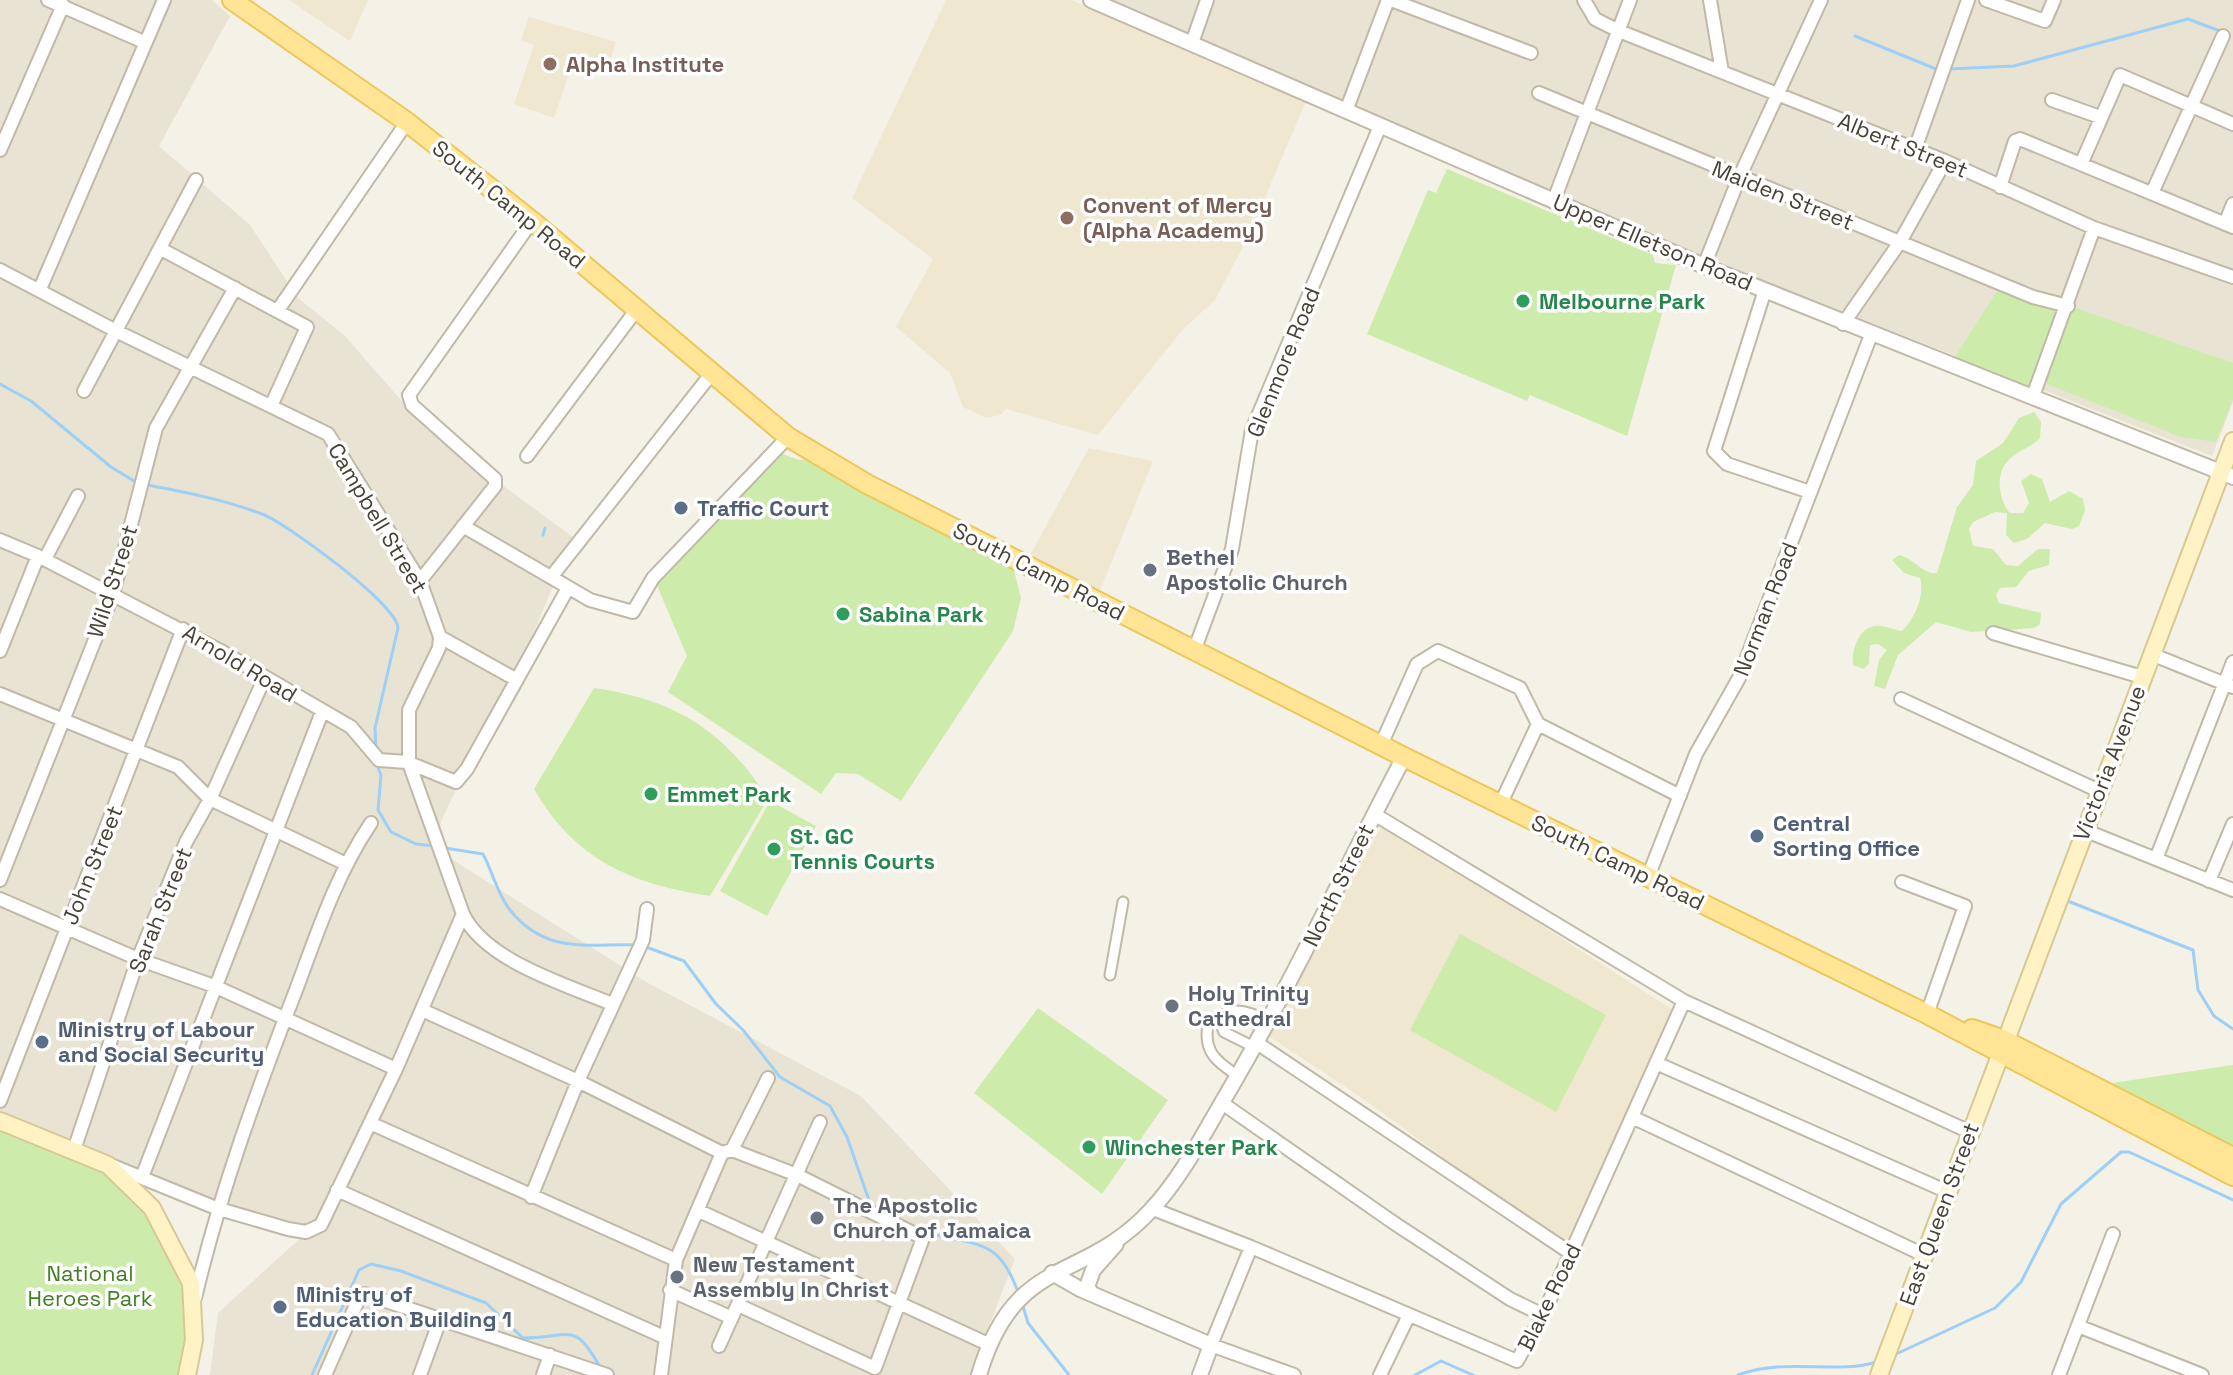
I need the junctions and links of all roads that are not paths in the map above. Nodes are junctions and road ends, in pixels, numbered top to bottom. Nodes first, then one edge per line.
1 (48, 0) edge
2 (164, 0) edge
3 (232, 0) edge
4 (1091, 0) edge
5 (1207, 0) edge
6 (1390, 0) edge
7 (1584, 0) edge
8 (1630, 0) edge
9 (1710, 0) edge
10 (1821, 0) edge
11 (1968, 0) edge
12 (1986, 0) edge
13 (2054, 0) edge
14 (63, 5) junction
15 (1619, 31) junction
16 (2223, 36) dead end
17 (144, 42) junction
18 (1192, 43) junction
19 (1531, 53) dead end
20 (1722, 72) junction
21 (1539, 93) dead end
22 (1777, 94) junction
23 (2052, 100) dead end
24 (2191, 105) junction
25 (1346, 111) junction
26 (1587, 113) junction
27 (2100, 117) junction
28 (407, 122) junction
29 (2233, 124) edge
30 (1380, 126) junction
31 (1915, 149) junction
32 (0, 150) edge
33 (1945, 161) junction
34 (2082, 162) junction
35 (1739, 178) junction
36 (196, 180) dead end
37 (2000, 187) junction
38 (2152, 193) junction
39 (1554, 200) junction
40 (2233, 204) edge
41 (532, 221) junction
42 (2229, 225) edge
43 (2094, 228) junction
44 (1900, 242) junction
45 (161, 249) junction
46 (1704, 266) junction
47 (0, 270) edge
48 (2233, 277) edge
49 (235, 288) junction
50 (40, 289) junction
51 (1765, 290) junction
52 (2068, 306) junction
53 (637, 309) junction
54 (278, 310) junction
55 (1843, 324) junction
56 (118, 332) junction
57 (1871, 335) junction
58 (191, 368) junction
59 (712, 373) junction
60 (84, 391) dead end
61 (2033, 396) junction
62 (271, 406) junction
63 (788, 437) junction
64 (2233, 441) edge
65 (527, 456) dead end
66 (2226, 474) edge
67 (1810, 492) junction
68 (78, 496) dead end
69 (463, 526) junction
70 (0, 540) edge
71 (42, 558) junction
72 (552, 576) junction
73 (420, 581) junction
74 (568, 588) junction
75 (113, 594) junction
76 (183, 629) junction
77 (1993, 633) dead end
78 (440, 637) junction
79 (0, 651) edge
80 (1194, 651) junction
81 (2151, 654) junction
82 (2233, 662) edge
83 (265, 677) junction
84 (2142, 677) junction
85 (517, 680) junction
86 (2229, 685) edge
87 (0, 694) edge
88 (1901, 699) dead end
89 (322, 712) junction
90 (61, 722) junction
91 (1538, 724) junction
92 (1381, 745) junction
93 (137, 751) junction
94 (1404, 757) junction
95 (409, 763) junction
96 (2099, 791) junction
97 (1680, 796) junction
98 (210, 799) junction
99 (1501, 803) junction
100 (1374, 814) junction
101 (371, 823) dead end
102 (2233, 824) edge
103 (274, 829) junction
104 (2084, 830) junction
105 (2156, 859) junction
106 (344, 863) junction
107 (1648, 877) junction
108 (0, 880) edge
109 (2209, 881) junction
110 (1902, 882) dead end
111 (2233, 890) edge
112 (0, 899) edge
113 (1123, 902) dead end
114 (647, 909) dead end
115 (463, 914) junction
116 (67, 928) junction
117 (138, 959) junction
118 (1110, 975) dead end
119 (214, 986) junction
120 (1684, 1001) junction
121 (612, 1004) junction
122 (422, 1010) junction
123 (1927, 1014) junction
124 (1218, 1017) junction
125 (284, 1020) junction
126 (1268, 1021) junction
127 (1224, 1032) junction
128 (1206, 1037) junction
129 (1255, 1045) junction
130 (2002, 1047) junction
131 (1656, 1063) junction
132 (396, 1069) junction
133 (1238, 1076) junction
134 (768, 1078) dead end
135 (578, 1081) junction
136 (0, 1101) edge
137 (1222, 1103) junction
138 (1632, 1117) junction
139 (0, 1121) edge
140 (820, 1122) dead end
141 (370, 1123) junction
142 (1970, 1132) junction
143 (74, 1150) junction
144 (727, 1152) junction
145 (2233, 1157) edge
146 (108, 1165) junction
147 (797, 1175) junction
148 (2233, 1176) edge
149 (142, 1177) junction
150 (175, 1190) junction
151 (337, 1190) junction
152 (1948, 1192) junction
153 (531, 1197) junction
154 (152, 1208) junction
155 (216, 1208) junction
156 (1153, 1209) junction
157 (699, 1211) junction
158 (2113, 1234) dead end
159 (1122, 1238) junction
160 (766, 1241) junction
161 (1251, 1247) junction
162 (1572, 1254) junction
163 (1924, 1255) junction
164 (204, 1260) junction
165 (676, 1260) junction
166 (184, 1266) junction
167 (1052, 1273) junction
168 (670, 1290) junction
169 (1092, 1294) junction
170 (899, 1302) junction
171 (193, 1305) junction
172 (738, 1305) junction
173 (1409, 1315) junction
174 (1543, 1315) junction
175 (732, 1318) junction
176 (440, 1320) junction
177 (2078, 1326) junction
178 (664, 1337) junction
179 (988, 1344) junction
180 (1211, 1345) junction
181 (719, 1346) dead end
182 (550, 1355) junction
183 (187, 1375) edge
184 (325, 1375) edge
185 (420, 1375) edge
186 (543, 1375) edge
187 (607, 1375) edge
188 (661, 1375) edge
189 (979, 1375) edge
190 (1200, 1375) edge
191 (1294, 1375) edge
192 (1380, 1375) edge
193 (1879, 1375) edge
194 (2059, 1375) edge
195 (2202, 1375) edge

1 - 14 street
2 - 17 street
3 - 28 main road, South Camp Road
4 - 18 street, Upper Elletson Road
5 - 18 street
6 - 19 street
6 - 25 street
7 - 15 street, Albert Street
8 - 15 street
9 - 20 street
10 - 22 street
11 - 31 street
12 - 13 street
14 - 17 street
14 - 32 street
15 - 20 street, Albert Street
15 - 26 street
16 - 24 street
17 - 50 street
18 - 25 street, Upper Elletson Road
20 - 22 street, Albert Street
21 - 26 street, Maiden Street
22 - 31 street, Albert Street
22 - 35 street
23 - 27 street
24 - 27 street
24 - 29 street
24 - 38 street
25 - 30 street, Upper Elletson Road
26 - 35 street, Maiden Street
26 - 39 street
27 - 34 street
28 - 41 main road, South Camp Road
28 - 54 street
30 - 39 street, Upper Elletson Road
30 - 80 street, Glenmore Road
31 - 33 street, Albert Street
33 - 37 street, Albert Street
33 - 44 street
34 - 37 street
34 - 38 street
35 - 44 street, Maiden Street
35 - 46 street
36 - 45 street
37 - 43 street, Albert Street
38 - 42 street
39 - 46 street, Upper Elletson Road
40 - 42 street
41 - 53 main road, South Camp Road
41 - 69 street
43 - 48 street, Albert Street
43 - 52 street
44 - 52 street, Maiden Street
44 - 55 street
45 - 49 street
45 - 56 street
46 - 51 street, Upper Elletson Road
47 - 50 street, Campbell Street
49 - 54 street
49 - 58 street, Wild Street
50 - 56 street, Campbell Street
51 - 55 street, Upper Elletson Road
51 - 67 street
52 - 61 street
53 - 59 main road, South Camp Road
53 - 65 street
54 - 62 street
55 - 57 street, Upper Elletson Road
56 - 58 street, Campbell Street
56 - 60 street
57 - 61 street, Upper Elletson Road
57 - 67 street, Norman Road
58 - 62 street, Campbell Street
58 - 75 street, Wild Street
59 - 63 main road, South Camp Road
59 - 72 street
61 - 66 street, Upper Elletson Road
62 - 73 street, Campbell Street
63 - 74 street
63 - 80 main road, South Camp Road
64 - 66 main road, Victoria Avenue
66 - 81 main road, Victoria Avenue
67 - 97 street, Norman Road
68 - 71 street
69 - 72 street
69 - 73 street
70 - 71 street, Arnold Road
71 - 75 street, Arnold Road
71 - 79 street
72 - 74 street
73 - 78 street, Campbell Street
74 - 85 street
75 - 76 street, Arnold Road
75 - 90 street, Wild Street
76 - 83 street, Arnold Road
76 - 93 street, John Street
77 - 84 street
78 - 85 street
78 - 95 street
80 - 92 main road, South Camp Road
81 - 84 main road, Victoria Avenue
81 - 86 street
82 - 86 street
83 - 89 street, Arnold Road
83 - 98 street, Sarah Street
84 - 96 main road, Victoria Avenue
85 - 95 street, Arnold Road
86 - 105 street
87 - 90 street
88 - 96 street
89 - 95 street, Arnold Road
89 - 103 street
90 - 93 street
90 - 108 street, Wild Street
91 - 92 street
91 - 97 street
91 - 99 street
92 - 94 main road, South Camp Road
93 - 98 street
93 - 116 street, John Street
94 - 99 main road, South Camp Road
94 - 100 street, North Street
95 - 115 street
96 - 104 main road, Victoria Avenue
97 - 107 street, Norman Road
98 - 103 street
98 - 117 street, Sarah Street
99 - 107 main road, South Camp Road
100 - 120 street
100 - 126 street, North Street
101 - 106 street
102 - 109 street
103 - 106 street
103 - 119 street
104 - 105 street
104 - 130 main road, Victoria Avenue
105 - 109 street
106 - 125 street
107 - 123 main road, South Camp Road
109 - 111 street
110 - 123 street
112 - 116 street
113 - 118 street
114 - 121 street
115 - 121 street
115 - 122 street
116 - 117 street
116 - 136 street, John Street
117 - 119 street
117 - 143 street, Sarah Street
119 - 125 street
119 - 149 street
120 - 131 street, Blake Road
120 - 142 street
121 - 135 street
122 - 132 street
122 - 135 street
123 - 130 main road, South Camp Road
124 - 126 street
124 - 127 street
124 - 128 street
125 - 132 street
125 - 155 street
126 - 129 street, North Street
127 - 128 street
127 - 129 street
128 - 133 street
129 - 133 street, North Street
129 - 162 street
130 - 142 main road, East Queen Street
130 - 145 main road, South Camp Road
130 - 148 main road, South Camp Road
131 - 138 street, Blake Road
131 - 152 street
132 - 141 street
133 - 137 street, North Street
134 - 144 street
135 - 144 street
135 - 153 street
137 - 156 street, North Street
137 - 174 street
138 - 162 street, Blake Road
138 - 163 street
139 - 143 main road
140 - 147 street
141 - 151 street
141 - 153 street
142 - 152 main road, East Queen Street
143 - 146 main road
144 - 147 street
144 - 157 street
146 - 149 street
146 - 154 main road
147 - 160 street
147 - 170 street
149 - 150 street
150 - 154 street
150 - 155 street
151 - 155 street
151 - 178 street
152 - 163 main road, East Queen Street
153 - 165 street
154 - 166 main road
155 - 164 street
156 - 159 street, North Street
156 - 161 street, Blake Road
157 - 160 street
157 - 165 street
158 - 177 street
159 - 167 street, North Street
159 - 169 street
160 - 170 street
160 - 172 street
161 - 173 street, Blake Road
161 - 180 street
162 - 174 street, Blake Road
163 - 193 main road, East Queen Street
164 - 166 street
164 - 171 street
165 - 168 street
166 - 171 main road
167 - 169 street
167 - 179 street, North Street
168 - 175 street
168 - 178 street
169 - 180 street
170 - 172 street
170 - 179 street
171 - 183 main road
172 - 175 street
173 - 174 street, Blake Road
173 - 192 street
175 - 181 street
176 - 182 street
176 - 184 street
176 - 185 street
177 - 194 street
177 - 195 street
178 - 188 street
179 - 189 street, North Street
180 - 190 street
180 - 191 street
182 - 186 street
182 - 187 street

